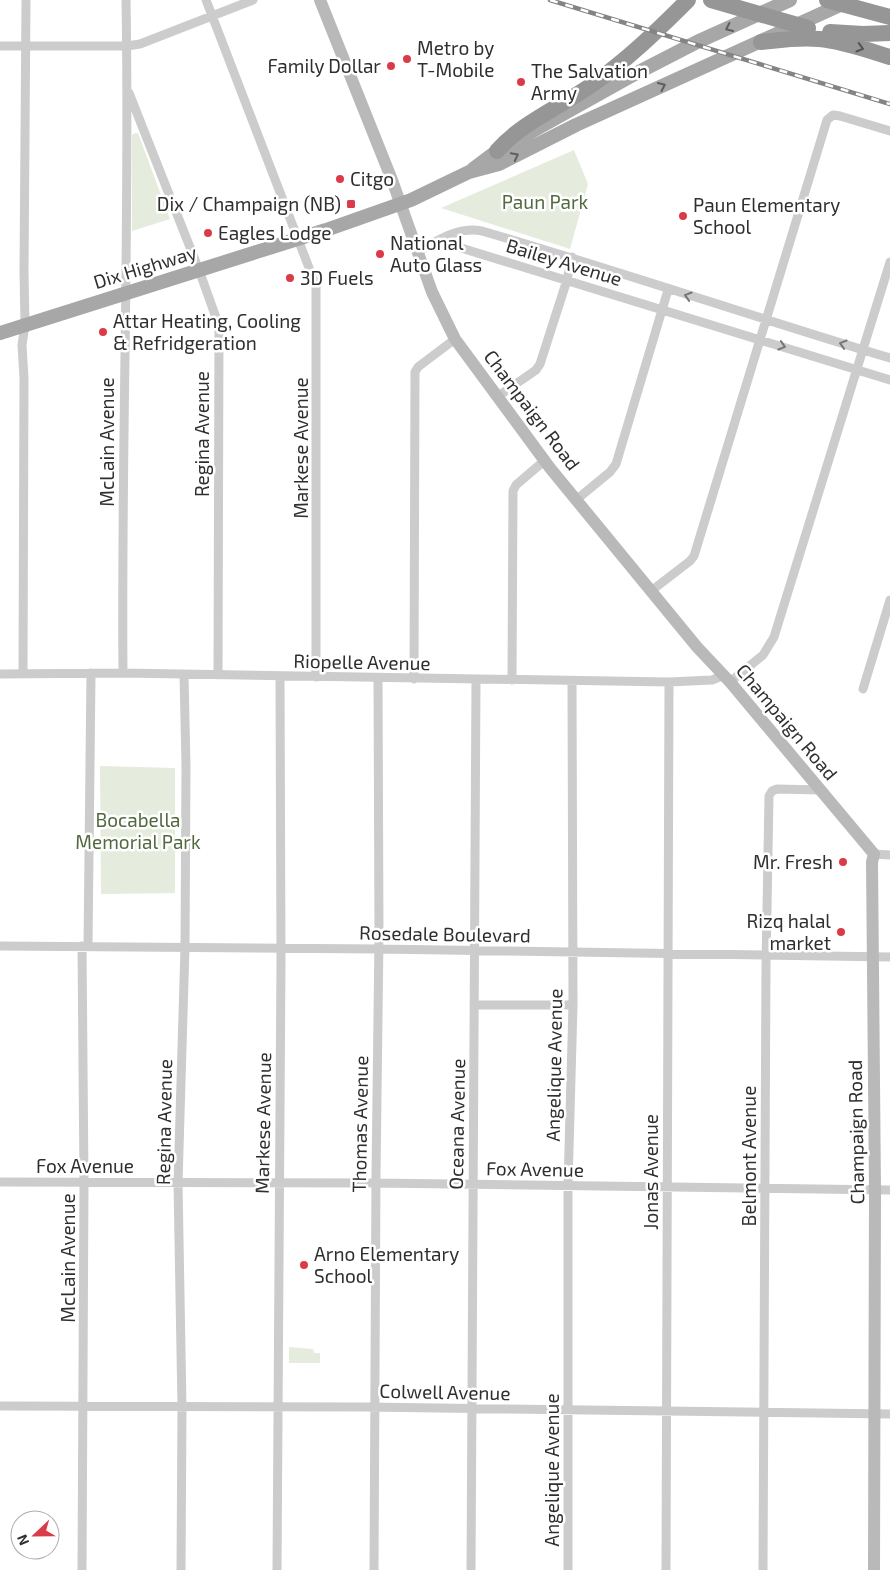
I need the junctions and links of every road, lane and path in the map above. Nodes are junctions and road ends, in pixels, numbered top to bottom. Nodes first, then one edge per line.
1 (26, 0) edge
2 (126, 0) edge
3 (206, 0) edge
4 (252, 0) edge
5 (320, 0) edge
6 (688, 0) edge
7 (711, 0) edge
8 (790, 0) edge
9 (827, 0) edge
10 (853, 0) edge
11 (212, 16) junction
12 (890, 17) edge
13 (890, 33) edge
14 (760, 42) junction
15 (0, 46) edge
16 (26, 46) junction
17 (127, 46) junction
18 (890, 56) edge
19 (128, 91) junction
20 (890, 131) edge
21 (497, 151) junction
22 (470, 172) junction
23 (400, 205) junction
24 (299, 239) junction
25 (417, 252) junction
26 (572, 257) junction
27 (890, 262) edge
28 (199, 270) junction
29 (567, 280) junction
30 (668, 290) junction
31 (126, 292) junction
32 (662, 310) junction
33 (766, 320) junction
34 (25, 325) junction
35 (0, 333) edge
36 (455, 339) junction
37 (760, 340) junction
38 (863, 350) junction
39 (890, 358) edge
40 (857, 369) junction
41 (890, 380) edge
42 (497, 397) junction
43 (544, 461) junction
44 (576, 500) junction
45 (651, 591) junction
46 (890, 600) edge
47 (91, 673) junction
48 (123, 673) junction
49 (0, 674) edge
50 (23, 674) junction
51 (184, 675) junction
52 (218, 675) junction
53 (280, 677) junction
54 (316, 677) junction
55 (378, 678) junction
56 (414, 678) junction
57 (476, 679) junction
58 (726, 679) junction
59 (512, 680) junction
60 (572, 681) junction
61 (669, 682) junction
62 (863, 689) dead end
63 (820, 790) junction
64 (874, 854) junction
65 (890, 855) edge
66 (0, 946) edge
67 (85, 946) junction
68 (185, 947) junction
69 (281, 948) junction
70 (378, 949) junction
71 (475, 950) junction
72 (572, 953) junction
73 (670, 954) junction
74 (767, 955) junction
75 (873, 956) junction
76 (890, 957) edge
77 (475, 1005) junction
78 (572, 1005) junction
79 (0, 1182) edge
80 (84, 1182) junction
81 (178, 1182) junction
82 (279, 1183) junction
83 (376, 1183) junction
84 (473, 1185) junction
85 (568, 1186) junction
86 (667, 1187) junction
87 (765, 1188) junction
88 (875, 1190) junction
89 (890, 1190) edge
90 (0, 1406) edge
91 (84, 1406) junction
92 (278, 1406) junction
93 (182, 1407) junction
94 (375, 1407) junction
95 (472, 1408) junction
96 (569, 1410) junction
97 (667, 1411) junction
98 (764, 1412) junction
99 (875, 1414) junction
100 (890, 1414) edge
101 (82, 1570) edge
102 (181, 1570) edge
103 (277, 1570) edge
104 (374, 1570) edge
105 (472, 1570) edge
106 (568, 1570) edge
107 (666, 1570) edge
108 (763, 1570) edge
109 (874, 1570) edge

1 - 16 street
2 - 17 street, McLain Avenue
3 - 11 street, Markese Avenue
4 - 11 street
5 - 23 street, Champaign Road
6 - 21 highway
7 - 13 highway, bridge
8 -> 21 main road, Dix Highway
9 - 12 highway, bridge
10 - 14 main road, Dix Highway
11 - 17 street
11 - 24 street, Markese Avenue
14 -> 18 highway
22 -> 14 main road, Dix Highway
15 - 16 street
16 - 17 street
16 - 34 street
17 - 19 street, McLain Avenue
19 - 28 street, Regina Avenue
19 - 31 street, McLain Avenue
20 - 33 street
21 - 22 main road, Dix Highway
22 - 23 main road, Dix Highway
23 - 24 main road, Dix Highway
23 - 25 street, Champaign Road
24 - 28 main road, Dix Highway
24 - 54 street, Markese Avenue
25 - 26 street, Bailey Avenue
25 - 29 street, Bailey Avenue
25 - 36 street, Champaign Road
26 - 29 street
26 - 30 street, Bailey Avenue
27 - 38 street
28 - 31 main road, Dix Highway
28 - 52 street, Regina Avenue
29 - 32 street, Bailey Avenue
29 - 42 street
30 - 32 street
33 -> 30 street, Bailey Avenue
31 - 34 main road, Dix Highway
31 - 48 street, McLain Avenue
32 - 37 street, Bailey Avenue
32 - 44 street
33 - 37 street
38 -> 33 street, Bailey Avenue
34 - 35 main road, Dix Highway
34 - 50 street
36 - 42 street, Champaign Road
36 - 56 street
37 -> 40 street, Bailey Avenue
37 - 45 street
38 - 39 street, Bailey Avenue
38 - 40 street
40 - 41 street, Bailey Avenue
40 - 58 street
42 - 43 street, Champaign Road
43 - 44 street, Champaign Road
43 - 59 street
44 - 45 street, Champaign Road
45 - 58 street, Champaign Road
46 - 62 street
47 - 48 street, Riopelle Avenue
47 - 50 street, Riopelle Avenue
47 - 67 street, McLain Avenue
48 - 51 street, Riopelle Avenue
49 - 50 street, Riopelle Avenue
51 - 52 street, Riopelle Avenue
51 - 68 street, Regina Avenue
52 - 53 street, Riopelle Avenue
53 - 54 street, Riopelle Avenue
53 - 69 street, Markese Avenue
54 - 55 street, Riopelle Avenue
55 - 56 street, Riopelle Avenue
55 - 70 street, Thomas Avenue
56 - 57 street, Riopelle Avenue
57 - 59 street, Riopelle Avenue
57 - 71 street, Oceana Avenue
58 - 61 street, Riopelle Avenue
58 - 63 street, Champaign Road
59 - 60 street, Riopelle Avenue
60 - 61 street, Riopelle Avenue
60 - 72 street, Angelique Avenue
61 - 73 street, Jonas Avenue
63 - 64 street, Champaign Road
63 - 74 street, Belmont Avenue
64 - 65 street
64 - 75 street, Champaign Road
66 - 67 street, Rosedale Boulevard
67 - 68 street, Rosedale Boulevard
67 - 80 street, McLain Avenue
68 - 69 street, Rosedale Boulevard
68 - 81 street, Regina Avenue
69 - 70 street, Rosedale Boulevard
69 - 82 street, Markese Avenue
70 - 71 street, Rosedale Boulevard
70 - 83 street, Thomas Avenue
71 - 72 street, Rosedale Boulevard
71 - 77 street, Oceana Avenue
72 - 73 street, Rosedale Boulevard
72 - 78 street, Angelique Avenue
73 - 74 street, Rosedale Boulevard
73 - 86 street, Jonas Avenue
74 - 75 street, Rosedale Boulevard
74 - 87 street, Belmont Avenue
75 - 76 street, Rosedale Boulevard
75 - 88 street, Champaign Road
77 - 78 street
77 - 84 street, Oceana Avenue
78 - 85 street, Angelique Avenue
79 - 80 street, Fox Avenue
80 - 81 street, Fox Avenue
80 - 91 street, McLain Avenue
81 - 82 street, Fox Avenue
81 - 93 street, Regina Avenue
82 - 83 street, Fox Avenue
82 - 92 street, Markese Avenue
83 - 84 street, Fox Avenue
83 - 94 street, Thomas Avenue
84 - 85 street, Fox Avenue
84 - 95 street, Oceana Avenue
85 - 86 street, Fox Avenue
85 - 96 street, Angelique Avenue
86 - 87 street, Fox Avenue
86 - 97 street, Jonas Avenue
87 - 88 street, Fox Avenue
87 - 98 street, Belmont Avenue
88 - 89 street, Fox Avenue
88 - 99 street, Champaign Road
90 - 91 street, Colwell Avenue
91 - 93 street, Colwell Avenue
91 - 101 street, McLain Avenue
92 - 93 street, Colwell Avenue
92 - 94 street, Colwell Avenue
92 - 103 street, Markese Avenue
93 - 102 street, Regina Avenue
94 - 95 street, Colwell Avenue
94 - 104 street, Thomas Avenue
95 - 96 street, Colwell Avenue
95 - 105 street, Oceana Avenue
96 - 97 street, Colwell Avenue
96 - 106 street, Angelique Avenue
97 - 98 street, Colwell Avenue
97 - 107 street, Jonas Avenue
98 - 99 street, Colwell Avenue
98 - 108 street, Belmont Avenue
99 - 100 street, Colwell Avenue
99 - 109 street, Champaign Road

